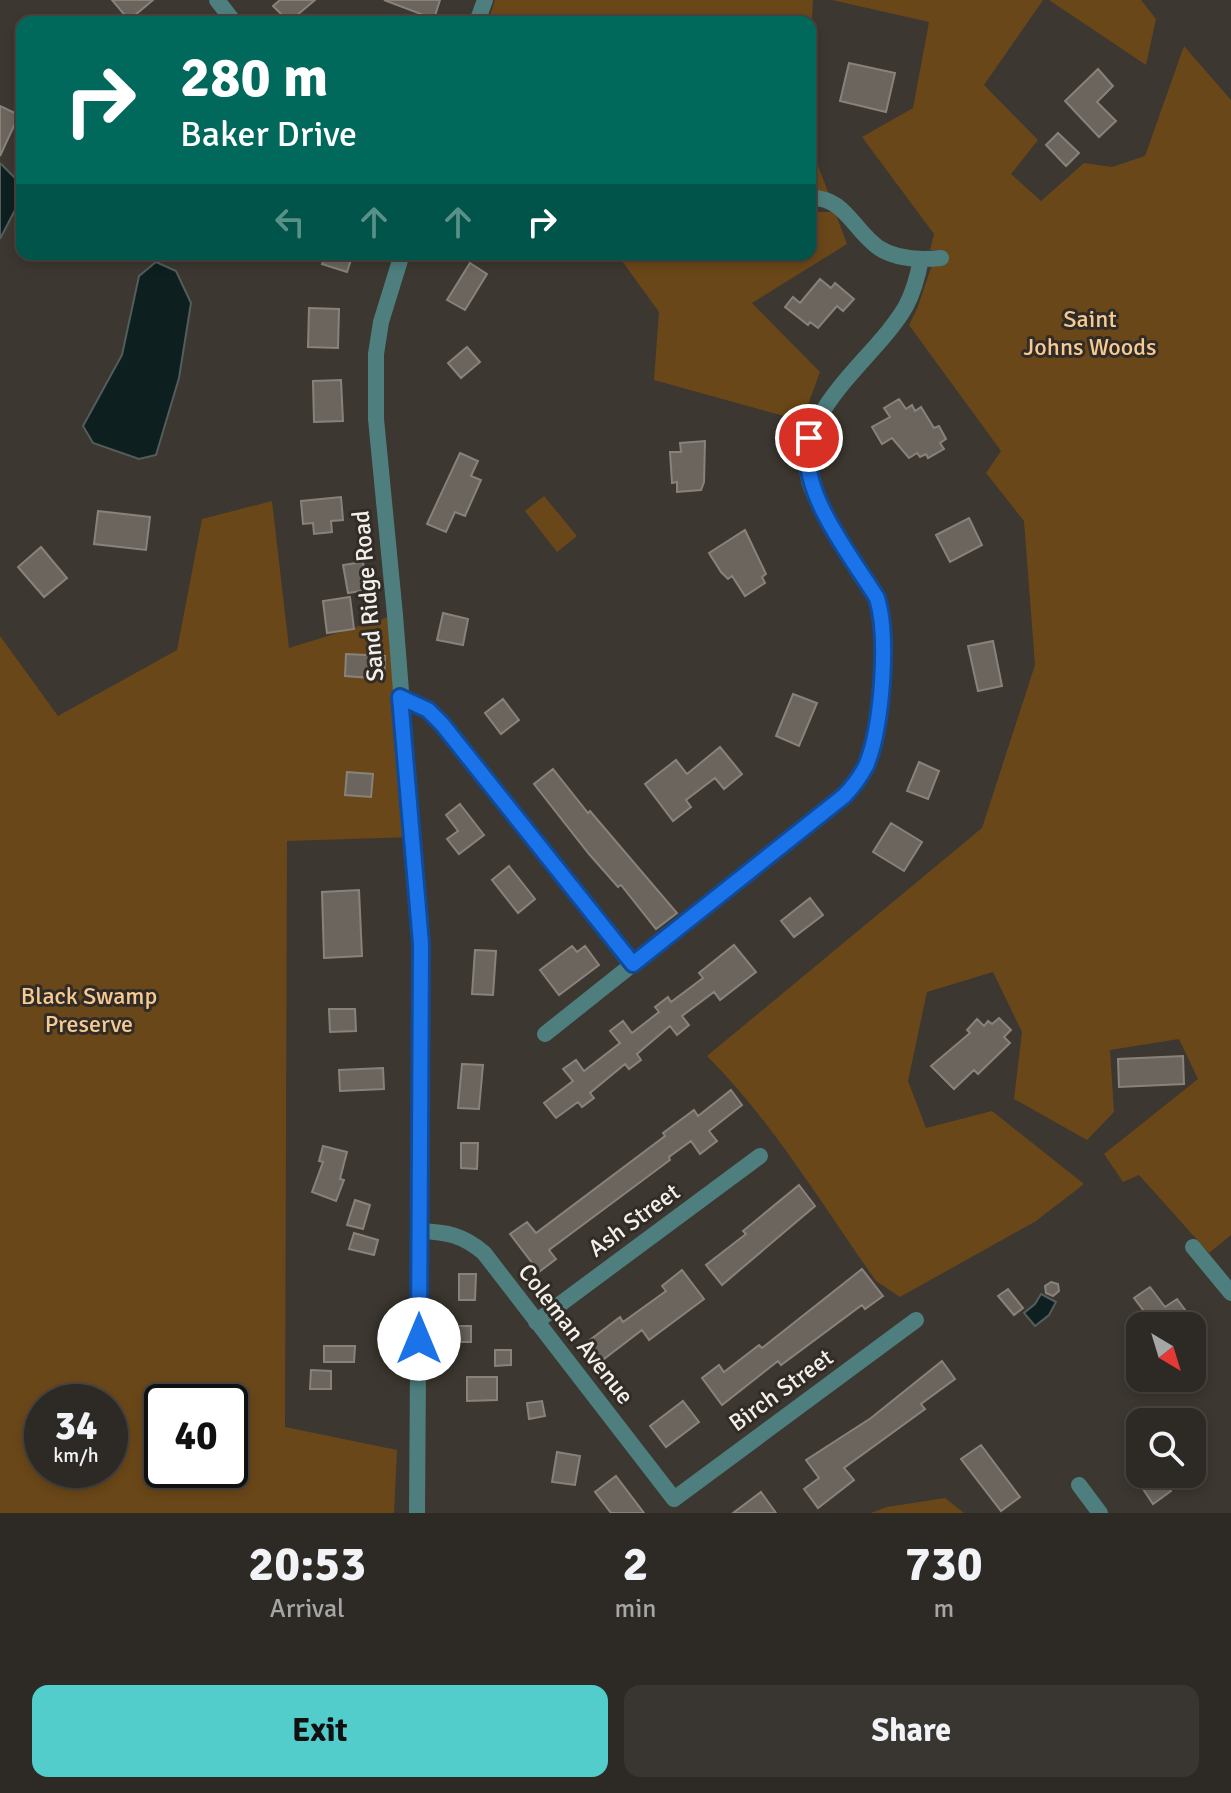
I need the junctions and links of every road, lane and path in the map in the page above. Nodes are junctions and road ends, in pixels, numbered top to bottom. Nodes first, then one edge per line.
1 (217, 0) edge
2 (229, 16) edge
3 (816, 199) edge
4 (941, 258) dead end
5 (921, 259) junction
6 (400, 260) edge
7 (400, 697) junction
8 (633, 964) junction
9 (545, 1034) dead end
10 (760, 1156) dead end
11 (420, 1231) junction
12 (1193, 1247) dead end
13 (1231, 1293) edge
14 (916, 1320) dead end
15 (536, 1322) junction
16 (1079, 1485) dead end
17 (674, 1499) joint
18 (417, 1513) edge
19 (1100, 1513) edge

1 - 2 street
3 - 5 street
4 - 5 street
5 - 8 street
6 - 7 street, Sand Ridge Road
7 - 8 street
7 - 11 street, Sand Ridge Road
8 - 9 street
10 - 15 street, Ash Street
11 - 15 street, Coleman Avenue
11 - 18 street, Sand Ridge Road
12 - 13 street
14 - 17 street, Birch Street
15 - 17 street, Coleman Avenue
16 - 19 street

